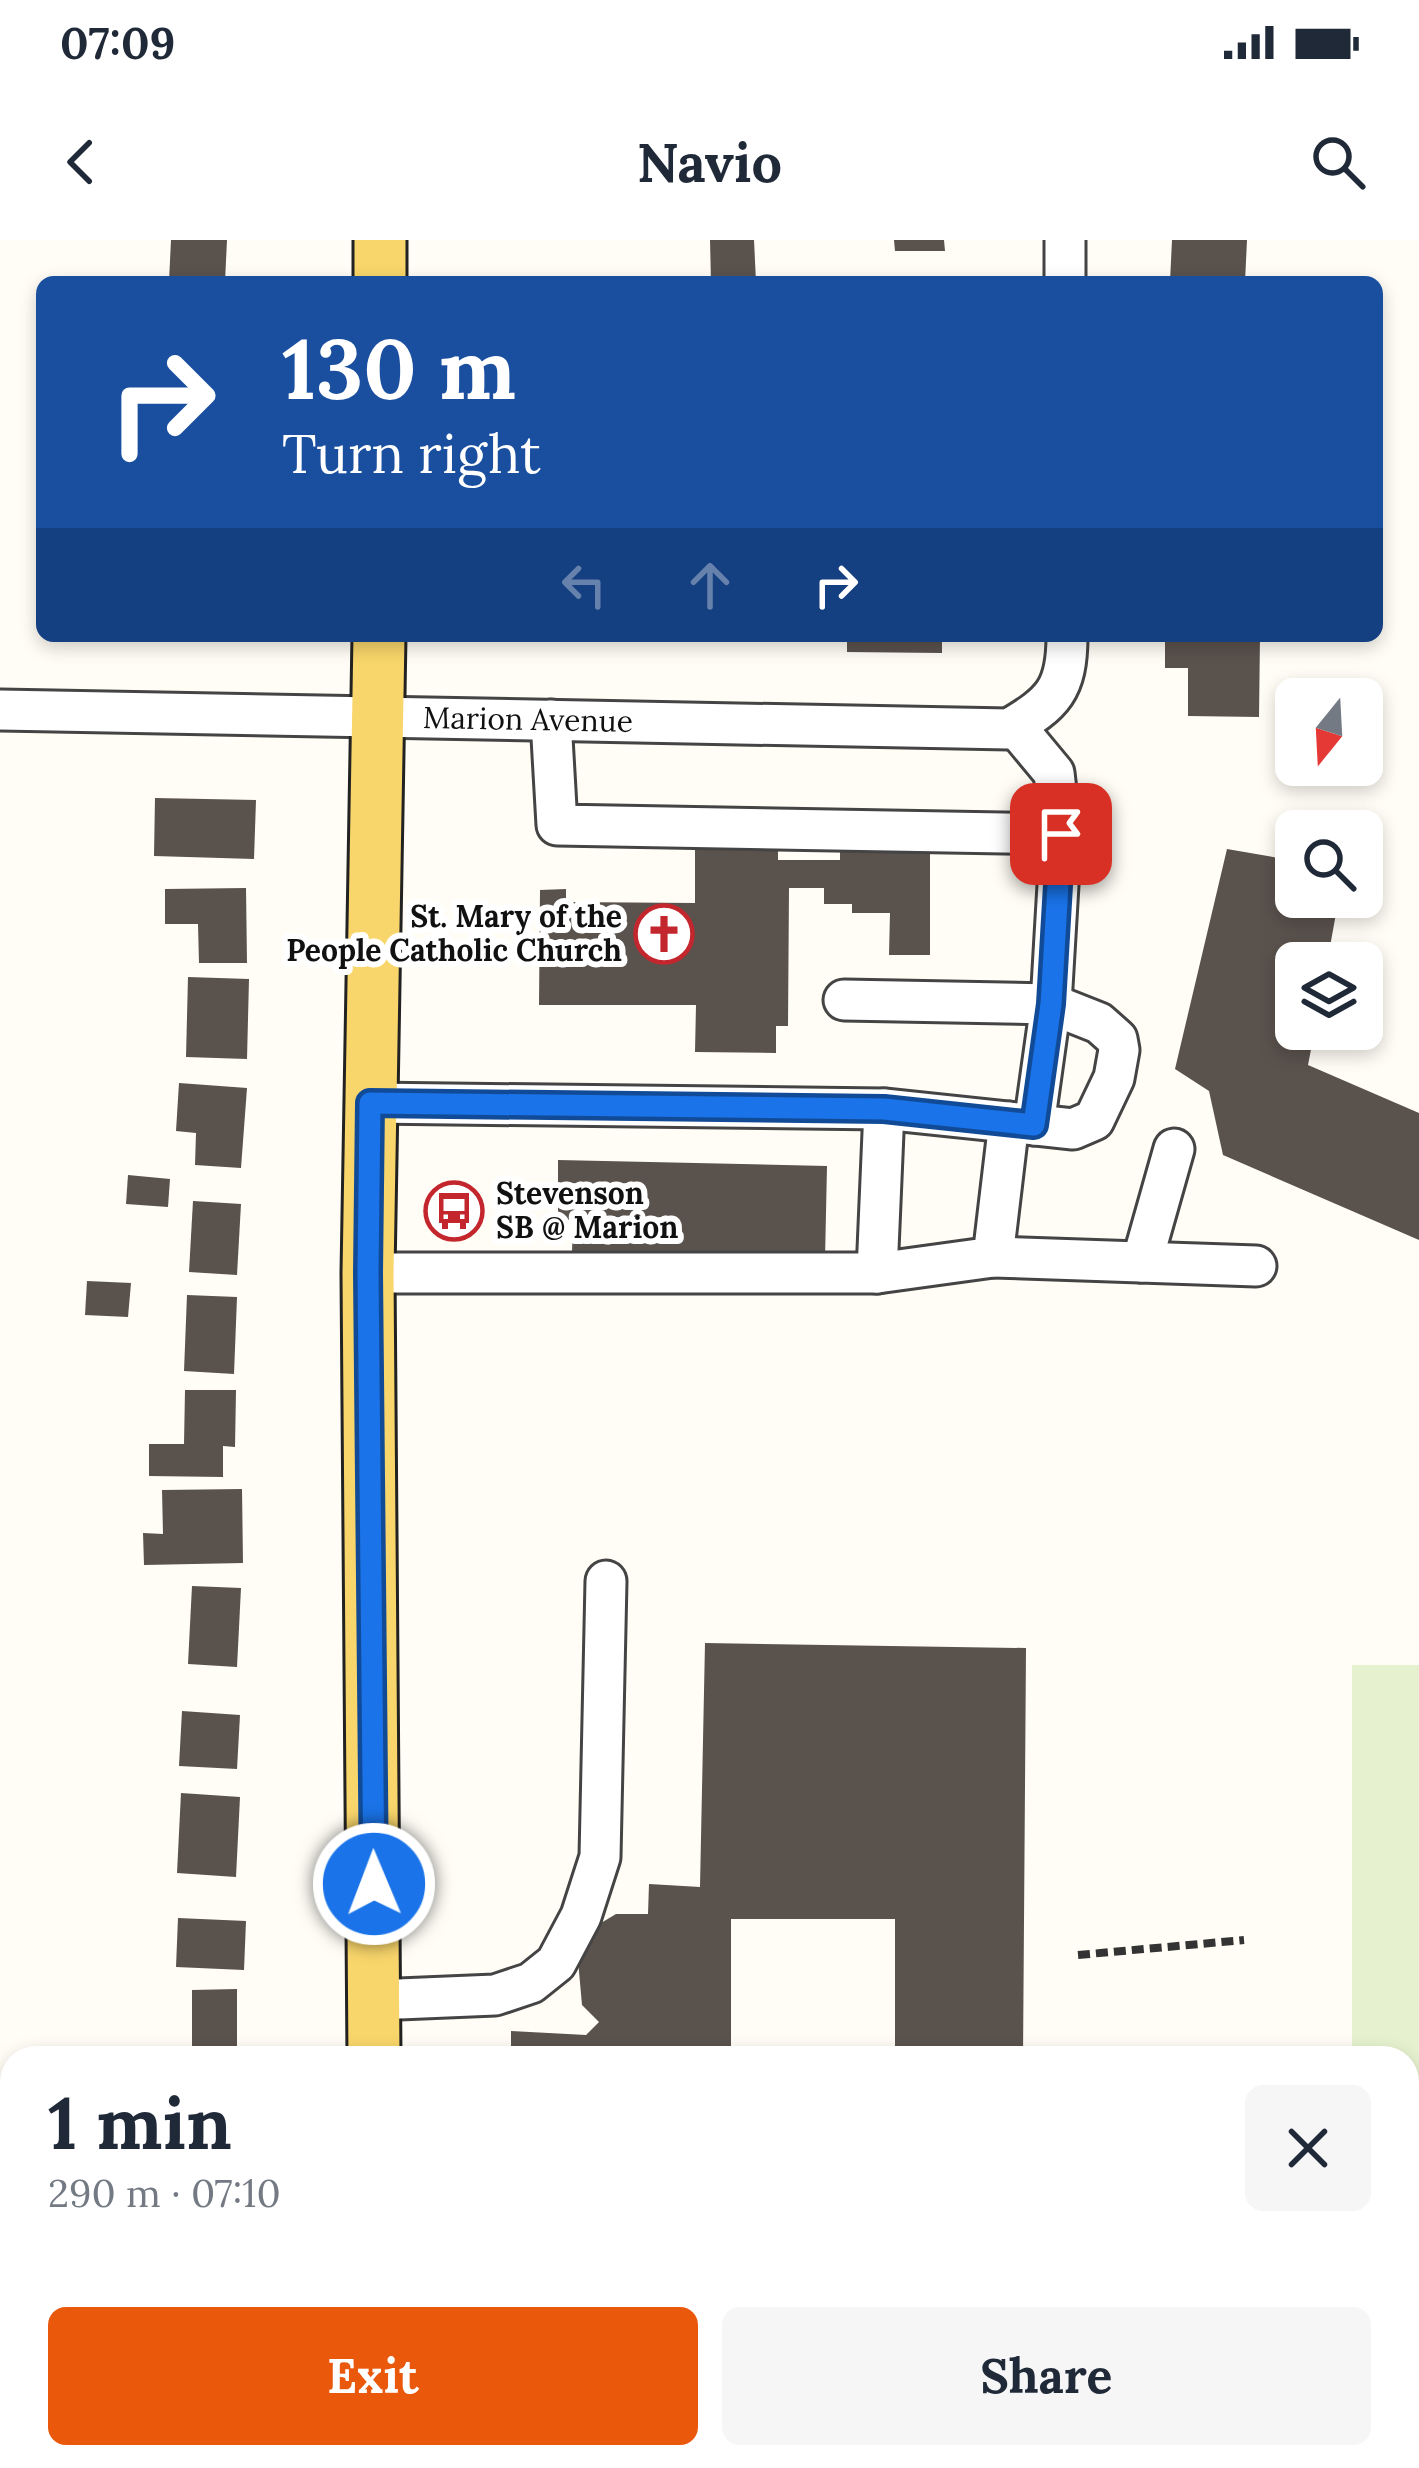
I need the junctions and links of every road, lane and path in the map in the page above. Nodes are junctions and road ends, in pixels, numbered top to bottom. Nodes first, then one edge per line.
1 (380, 240) edge
2 (1065, 240) edge
3 (380, 276) edge
4 (1065, 276) edge
5 (379, 642) edge
6 (1066, 642) edge
7 (0, 710) edge
8 (378, 717) junction
9 (551, 720) junction
10 (1015, 726) junction
11 (1061, 834) junction
12 (844, 1000) dead end
13 (1051, 1004) junction
14 (370, 1103) junction
15 (884, 1109) junction
16 (1022, 1124) junction
17 (1174, 1149) dead end
18 (993, 1256) junction
19 (1142, 1262) junction
20 (1256, 1266) dead end
21 (368, 1273) junction
22 (877, 1273) junction
23 (606, 1581) dead end
24 (1244, 1940) dead end
25 (1078, 1955) dead end
26 (375, 2000) junction
27 (374, 2046) edge

1 - 3 main road
2 - 4 street
5 - 8 main road
6 - 10 street
7 - 8 street, Marion Avenue
8 - 9 street, Marion Avenue
8 - 14 main road
9 - 10 street, Marion Avenue
9 - 11 street
10 - 11 street
11 - 13 street
12 - 13 street
13 - 16 street
13 - 16 street
14 - 15 street
14 - 21 main road
15 - 16 street
15 - 22 street
16 - 18 street
17 - 19 street
18 - 19 street
18 - 22 street
19 - 20 street
21 - 22 street
21 - 26 main road
23 - 26 street
24 - 25 path
26 - 27 main road

